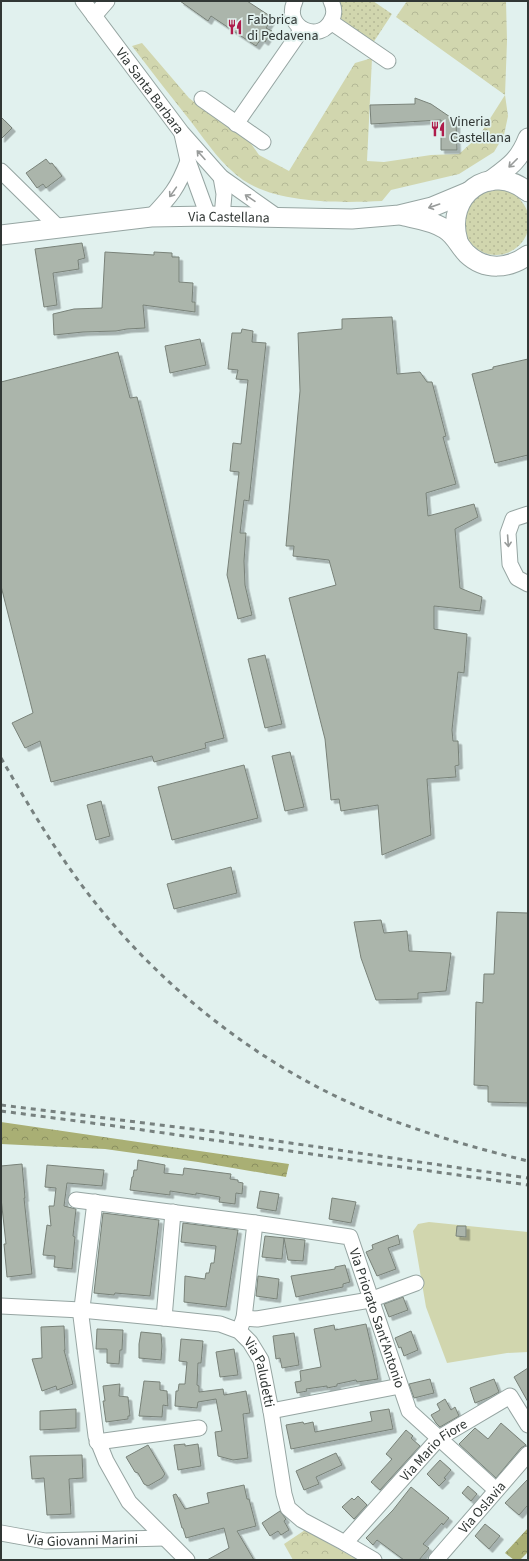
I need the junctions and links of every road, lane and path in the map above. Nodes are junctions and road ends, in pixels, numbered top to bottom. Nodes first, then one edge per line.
1 (83, 1) edge
2 (107, 1) edge
3 (295, 1) edge
4 (331, 1) edge
5 (94, 16) junction
6 (331, 22) junction
7 (302, 29) junction
8 (388, 61) dead end
9 (202, 99) dead end
10 (236, 124) junction
11 (182, 133) junction
12 (528, 138) edge
13 (263, 142) dead end
14 (188, 161) junction
15 (1, 171) edge
16 (221, 177) junction
17 (490, 181) junction
18 (468, 192) junction
19 (528, 192) edge
20 (399, 215) junction
21 (215, 216) junction
22 (151, 217) junction
23 (279, 218) junction
24 (59, 228) junction
25 (1, 235) edge
26 (458, 241) junction
27 (528, 255) edge
28 (507, 266) junction
29 (528, 269) edge
30 (528, 514) edge
31 (528, 584) edge
32 (76, 1200) dead end
33 (95, 1202) junction
34 (173, 1212) junction
35 (255, 1223) junction
36 (416, 1283) dead end
37 (370, 1300) junction
38 (1, 1306) edge
39 (81, 1310) junction
40 (164, 1318) junction
41 (241, 1324) junction
42 (400, 1386) junction
43 (271, 1411) junction
44 (528, 1425) edge
45 (199, 1428) dead end
46 (439, 1438) junction
47 (97, 1442) junction
48 (528, 1454) edge
49 (496, 1490) junction
50 (1, 1533) edge
51 (165, 1538) junction
52 (345, 1542) junction
53 (188, 1560) edge
54 (374, 1560) edge
55 (436, 1560) edge

1 - 5 street, Via Santa Barbara
2 - 5 street
3 - 7 street
4 - 6 street
5 - 11 street, Via Santa Barbara
6 - 7 street
6 - 8 street
7 - 10 street
9 - 10 street
10 - 13 street
11 - 14 street
16 -> 11 street, Via Santa Barbara
12 -> 17 main road
14 - 21 street
14 -> 22 street
15 - 24 street
16 - 21 street
23 -> 16 street, Via Santa Barbara
17 - 18 main road, Via Castellana
17 - 19 main road, Via Castellana
18 -> 20 main road, Via Castellana
18 - 26 main road
20 - 23 main road, Via Castellana
20 - 26 main road, Via Castellana
21 - 22 main road, Via Castellana
21 - 23 main road, Via Castellana
22 - 24 main road, Via Castellana
24 - 25 main road, Via Castellana
26 - 28 main road, Via Castellana
27 - 28 main road, Via Castellana
28 - 29 main road
30 -> 31 street
32 - 33 street, Via Priorato Sant'Antonio
33 - 34 street, Via Priorato Sant'Antonio
33 - 39 street
34 - 35 street, Via Priorato Sant'Antonio
34 - 40 street
35 - 37 street, Via Priorato Sant'Antonio
35 - 41 street
36 - 37 street
37 - 41 street
37 - 42 street, Via Priorato Sant'Antonio
38 - 39 street, Via Paludetti
39 - 40 street, Via Paludetti
39 - 47 street
40 - 41 street, Via Paludetti
41 - 43 street, Via Paludetti
42 - 43 street
42 - 46 street, Via Priorato Sant'Antonio
43 - 52 street, Via Paludetti
44 - 46 street, Via Mario Fiore
45 - 47 street
46 - 49 street, Via Priorato Sant'Antonio
46 - 52 street, Via Mario Fiore
47 - 51 street
48 - 49 street, Via Oslavia
49 - 55 street, Via Oslavia
50 - 51 street, Via Giovanni Marini
51 - 53 street
52 - 54 street, Via Paludetti

